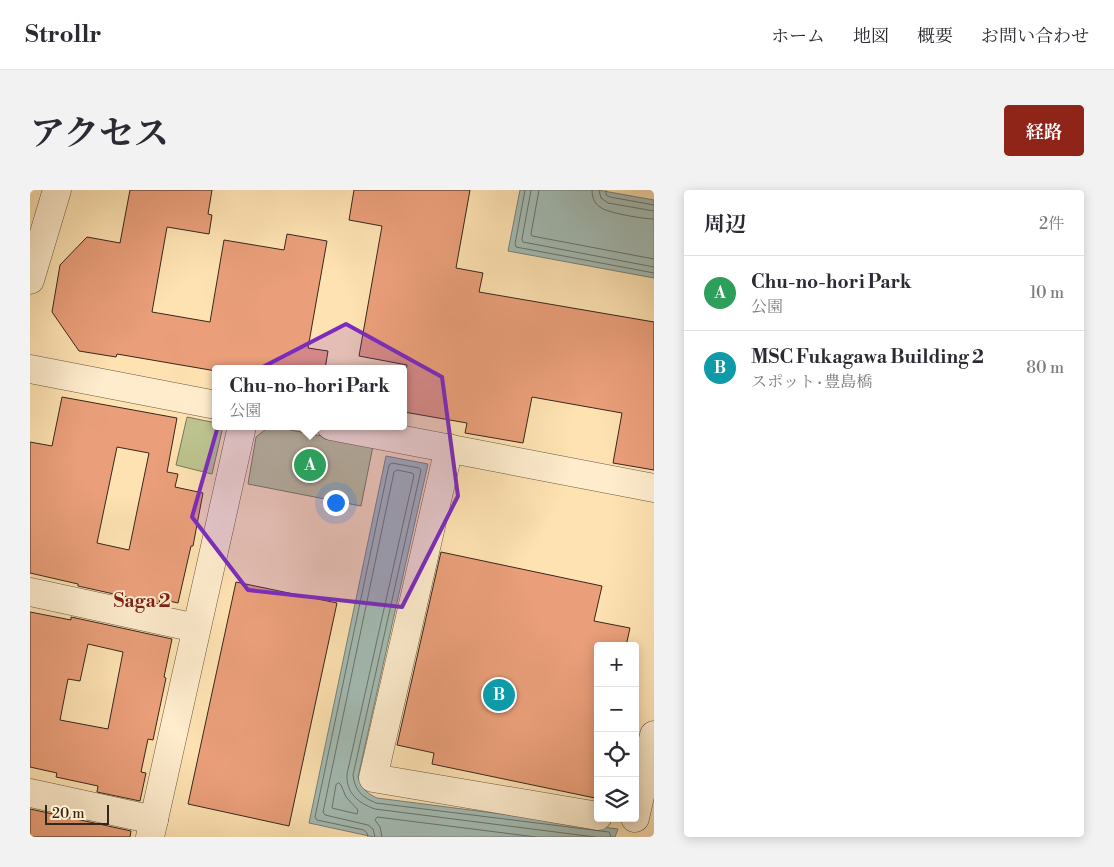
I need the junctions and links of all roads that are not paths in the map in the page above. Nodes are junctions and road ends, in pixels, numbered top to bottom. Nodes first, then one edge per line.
1 (57, 190) edge
2 (30, 280) edge
3 (30, 369) edge
4 (212, 404) edge
5 (241, 430) edge
6 (352, 430) edge
7 (449, 448) junction
8 (654, 488) edge
9 (30, 592) edge
10 (196, 628) junction
11 (654, 736) edge
12 (30, 793) edge
13 (594, 815) edge
14 (629, 823) edge
15 (152, 828) edge

1 - 2 street
3 - 4 street
5 - 10 street
6 - 7 street
7 - 8 street
7 - 13 street
9 - 10 street
10 - 15 street
11 - 14 street
12 - 15 street

